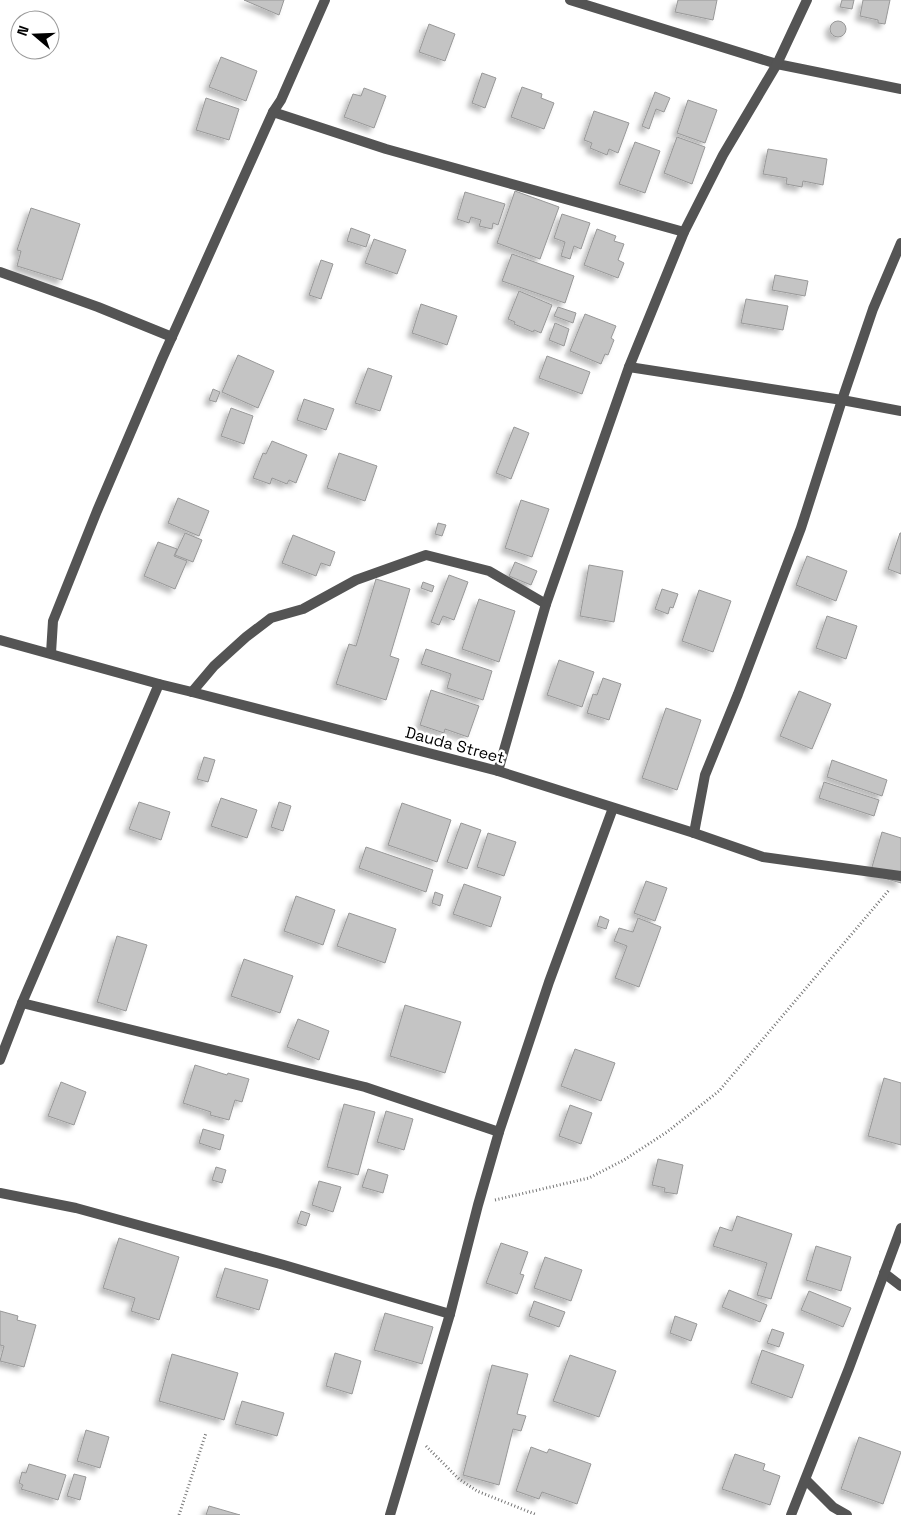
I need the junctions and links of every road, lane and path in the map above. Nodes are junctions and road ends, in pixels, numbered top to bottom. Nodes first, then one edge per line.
1 (325, 0) edge
2 (570, 0) edge
3 (806, 0) edge
4 (777, 64) junction
5 (901, 89) edge
6 (273, 112) junction
7 (684, 232) junction
8 (901, 243) edge
9 (0, 272) edge
10 (172, 337) junction
11 (629, 367) junction
12 (842, 400) junction
13 (901, 411) edge
14 (546, 604) junction
15 (0, 640) edge
16 (51, 653) junction
17 (159, 684) junction
18 (192, 692) junction
19 (498, 771) junction
20 (613, 808) junction
21 (694, 833) junction
22 (898, 880) edge
23 (22, 1003) junction
24 (0, 1060) edge
25 (499, 1132) junction
26 (0, 1193) edge
27 (478, 1204) junction
28 (901, 1228) edge
29 (884, 1273) junction
30 (901, 1286) edge
31 (450, 1314) junction
32 (206, 1433) dead end
33 (415, 1434) junction
34 (806, 1480) junction
35 (178, 1515) edge
36 (390, 1515) edge
37 (537, 1515) edge
38 (791, 1515) edge
39 (847, 1515) edge

1 - 6 street
2 - 4 street
3 - 4 street
4 - 5 street
4 - 7 street
6 - 7 street
6 - 10 street
7 - 11 street
8 - 12 street
9 - 10 street
10 - 16 street
11 - 12 street
11 - 14 street
12 - 13 street
12 - 21 street
14 - 18 street
14 - 19 street
15 - 16 street, Dauda Street
16 - 17 street, Dauda Street
17 - 18 street, Dauda Street
17 - 23 street
18 - 19 street, Dauda Street
19 - 20 street, Dauda Street
20 - 21 street, Dauda Street
20 - 25 street
21 - 22 street, Dauda Street
22 - 27 path
23 - 24 street
23 - 25 street
25 - 27 street
26 - 31 street
27 - 31 street
28 - 29 street
29 - 30 street
29 - 34 street
31 - 33 street
32 - 35 path
33 - 36 street
33 - 37 path
34 - 38 street
34 - 39 street

